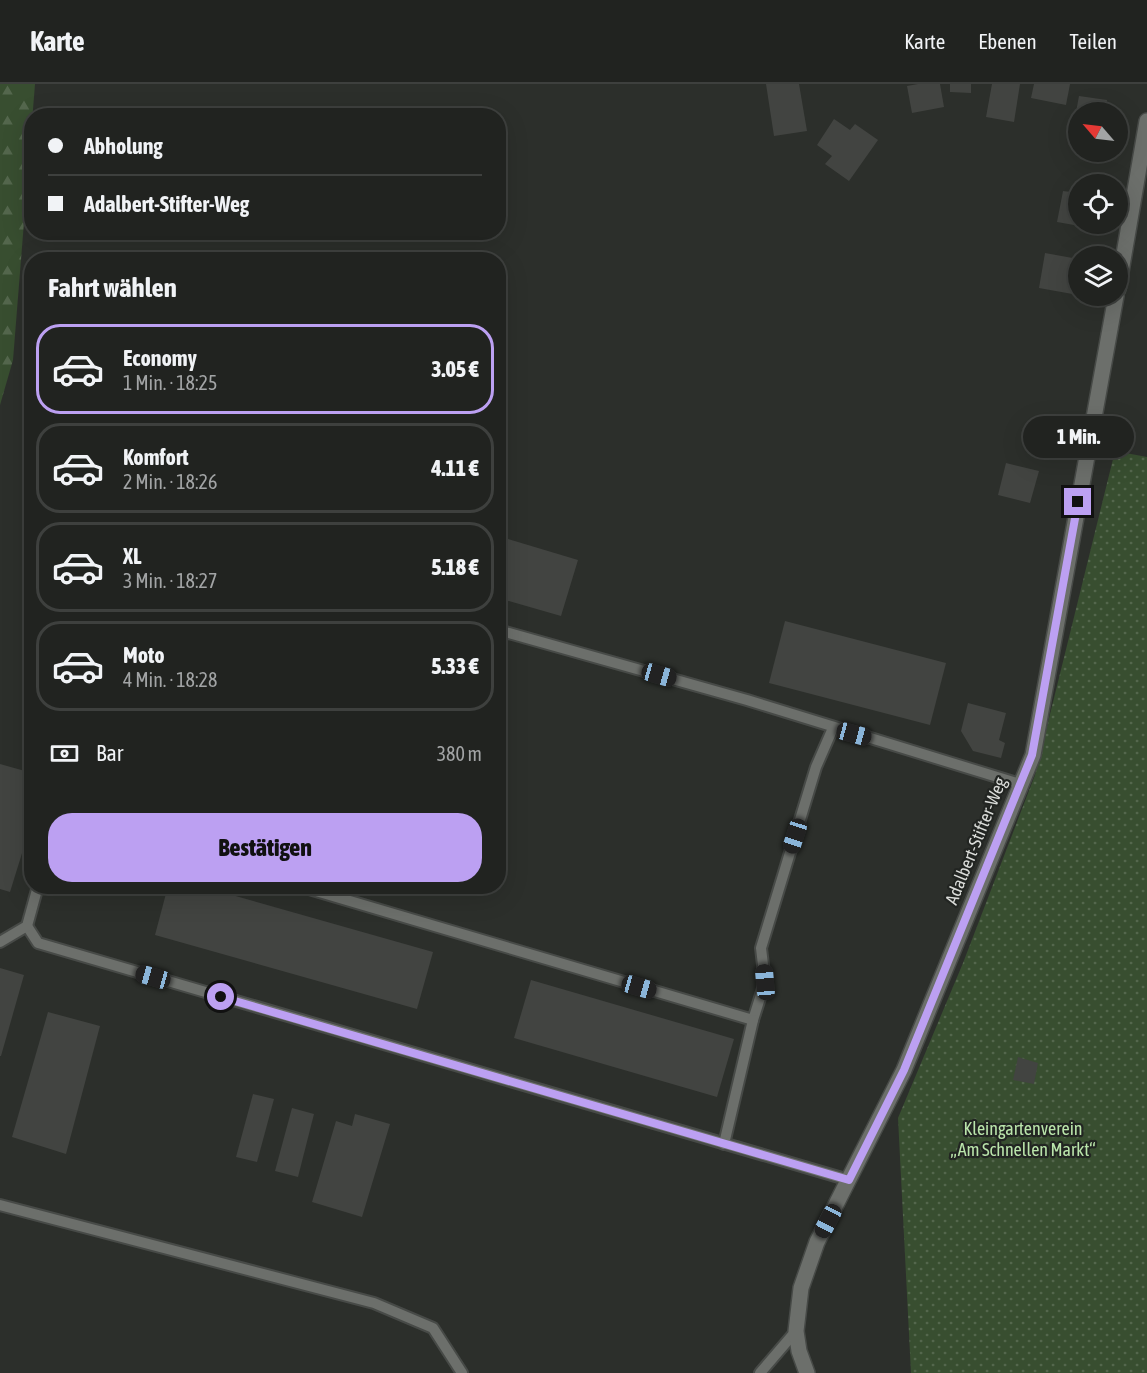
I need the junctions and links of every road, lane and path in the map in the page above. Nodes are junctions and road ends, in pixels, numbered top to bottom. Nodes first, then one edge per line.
1 (1147, 121) edge
2 (1125, 246) edge
3 (1114, 306) edge
4 (506, 632) edge
5 (833, 728) junction
6 (1020, 784) junction
7 (36, 894) edge
8 (326, 894) edge
9 (27, 926) junction
10 (0, 942) edge
11 (753, 1020) junction
12 (724, 1144) junction
13 (849, 1180) junction
14 (0, 1205) edge
15 (796, 1330) junction
16 (462, 1373) edge
17 (760, 1373) edge
18 (807, 1373) edge

1 - 2 street
3 - 6 street, Adalbert-Stifter-Weg
4 - 5 lane
5 - 6 lane
5 - 11 lane
6 - 13 street, Adalbert-Stifter-Weg
7 - 9 lane
8 - 11 lane
9 - 10 lane
9 - 12 lane
11 - 12 lane
12 - 13 lane
13 - 15 street, Adalbert-Stifter-Weg
14 - 16 lane
15 - 17 lane
15 - 18 street, Adalbert-Stifter-Weg

